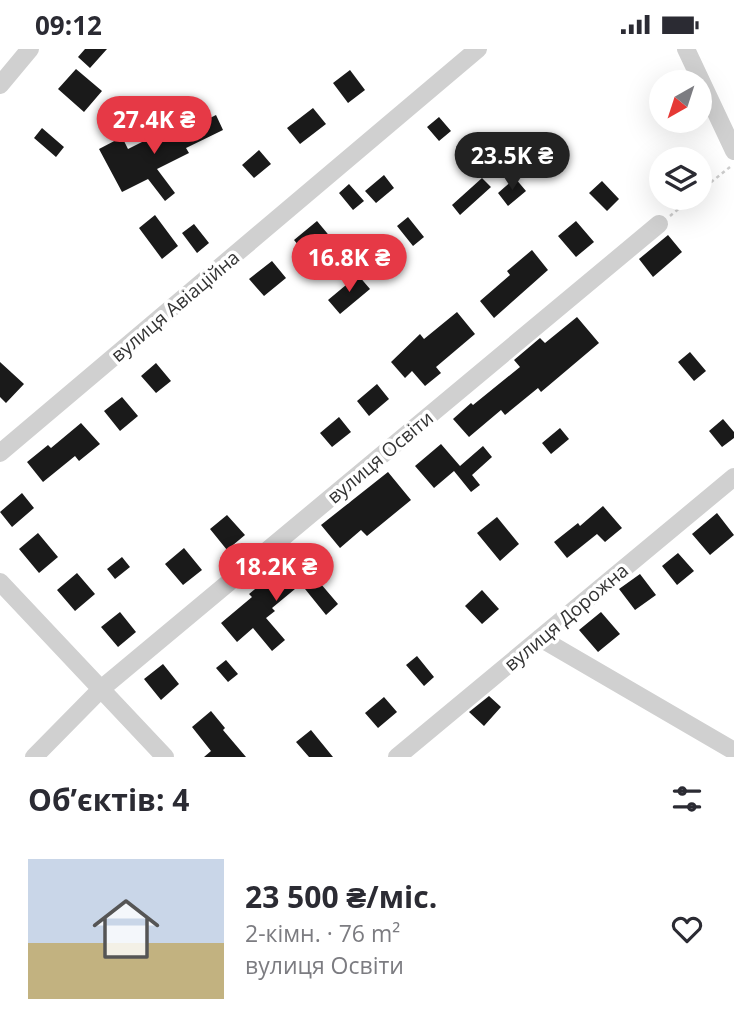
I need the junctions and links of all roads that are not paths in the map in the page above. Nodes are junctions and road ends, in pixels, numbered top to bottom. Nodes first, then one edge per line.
1 (30, 49) edge
2 (478, 49) edge
3 (686, 49) edge
4 (0, 85) edge
5 (734, 151) edge
6 (659, 224) road end
7 (0, 453) edge
8 (734, 477) edge
9 (0, 582) edge
10 (540, 639) junction
11 (101, 689) junction
12 (734, 751) edge
13 (34, 757) edge
14 (166, 757) edge
15 (397, 757) edge

1 - 4 street
2 - 7 street, вулиця Авіаційна
3 - 5 street
6 - 11 street, вулиця Освіти
8 - 10 street, вулиця Дорожна
9 - 11 street
10 - 12 street
10 - 15 street, вулиця Дорожна
11 - 13 street, вулиця Освіти
11 - 14 street

